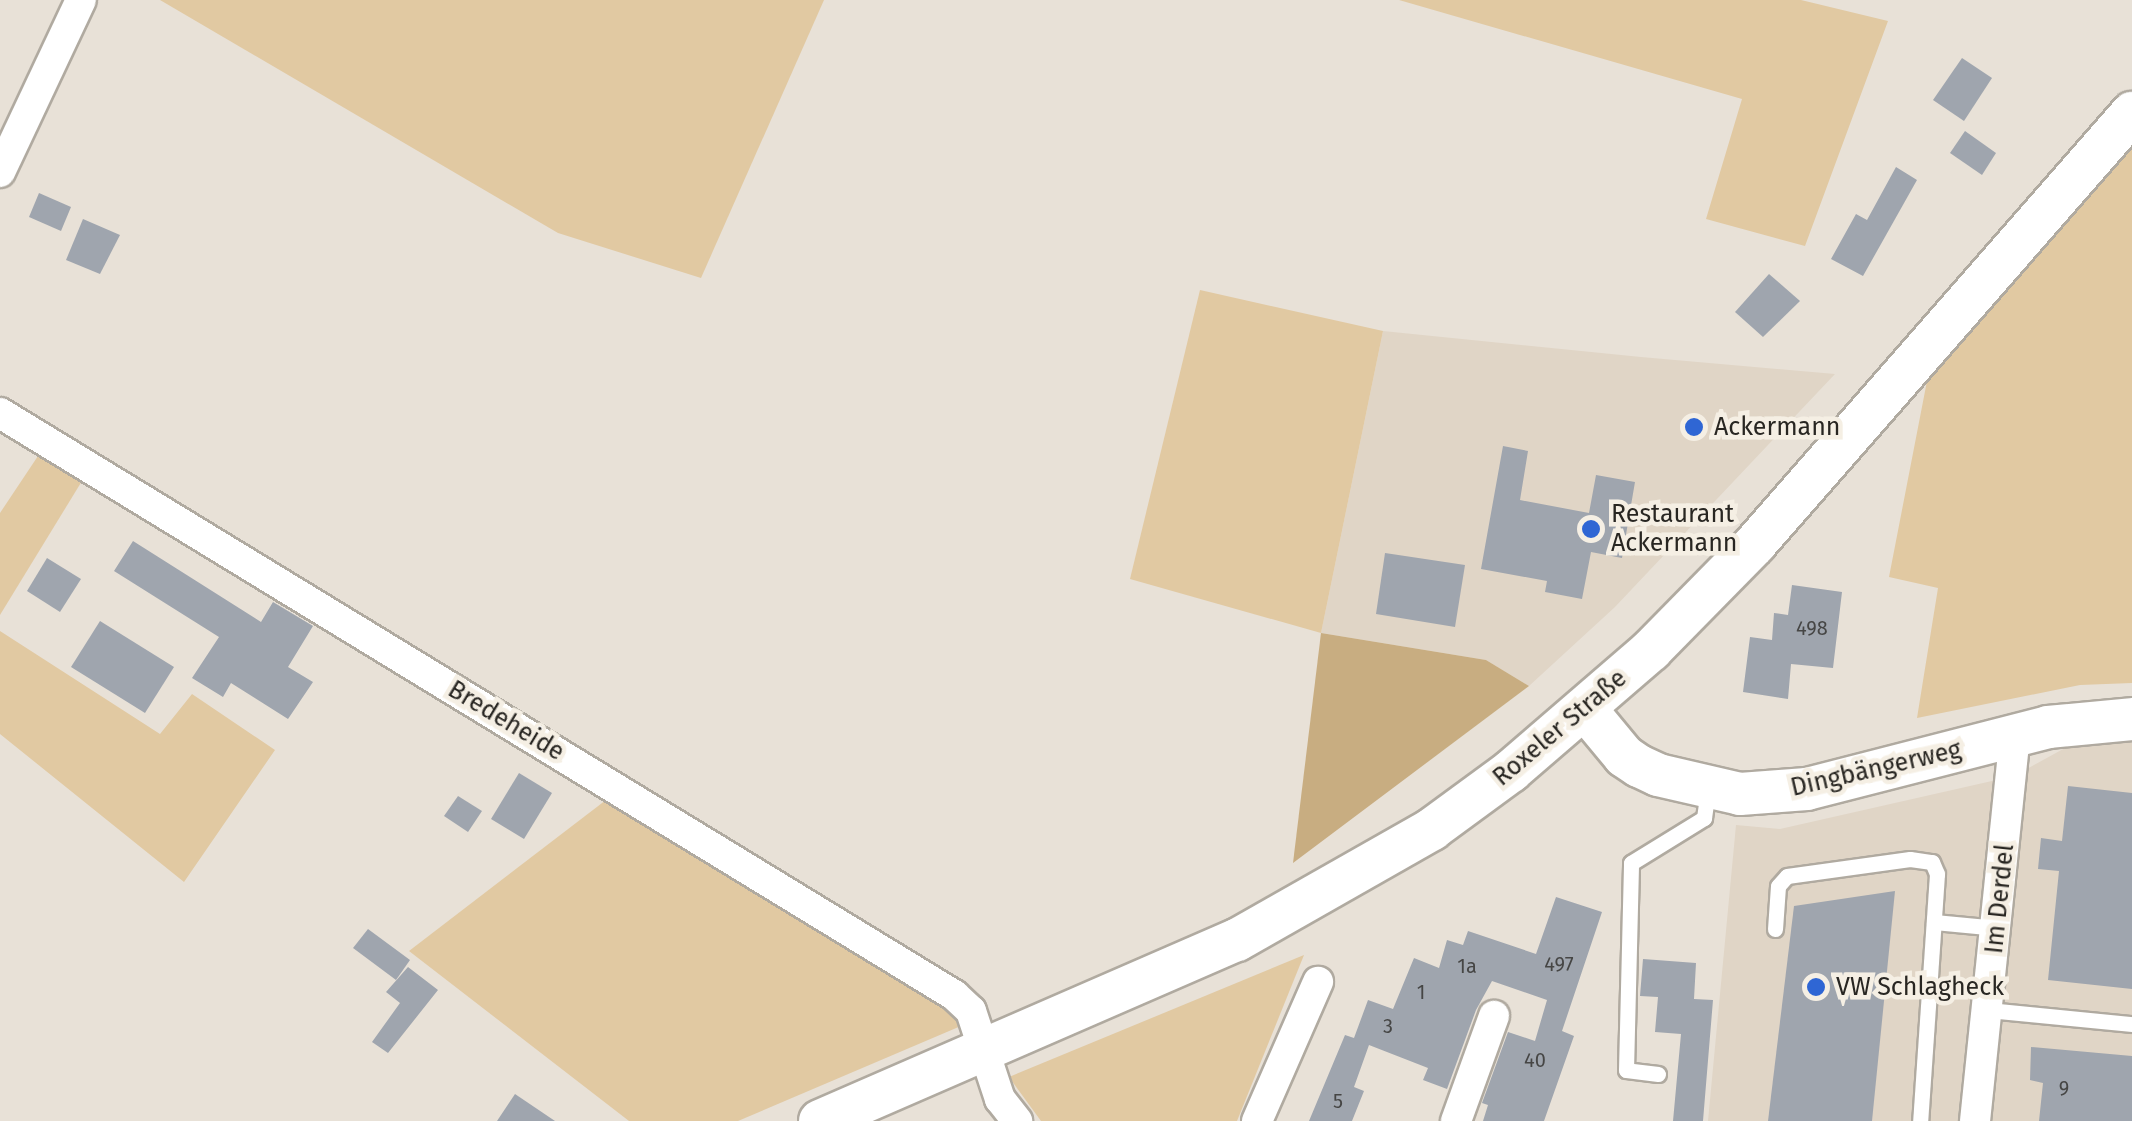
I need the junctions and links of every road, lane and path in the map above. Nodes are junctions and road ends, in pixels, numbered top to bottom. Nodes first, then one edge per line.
1 (81, 0) edge
2 (2132, 113) edge
3 (0, 172) edge
4 (0, 413) edge
5 (1586, 710) junction
6 (2132, 719) edge
7 (2015, 736) junction
8 (1708, 789) junction
9 (1934, 922) junction
10 (1776, 928) dead end
11 (1998, 928) junction
12 (1318, 982) dead end
13 (1988, 1010) junction
14 (1494, 1016) dead end
15 (2132, 1024) edge
16 (984, 1052) junction
17 (1658, 1074) dead end
18 (820, 1121) edge
19 (1017, 1121) edge
20 (1257, 1121) edge
21 (1456, 1121) edge
22 (1920, 1121) edge
23 (1975, 1121) edge

1 - 3 street
2 - 5 main road, Roxeler Straße
4 - 16 street, Bredeheide
5 - 8 main road, Dingbängerweg
5 - 16 main road, Roxeler Straße
6 - 7 main road, Dingbängerweg
7 - 8 main road, Dingbängerweg
7 - 11 street, Im Derdel
8 - 17 lane
9 - 10 lane
9 - 11 lane
9 - 22 lane
11 - 13 street, Im Derdel
12 - 20 street
13 - 15 lane
13 - 23 street, Im Derdel
14 - 21 street
16 - 18 main road, Roxeler Straße
16 - 19 street, Bredeheide

